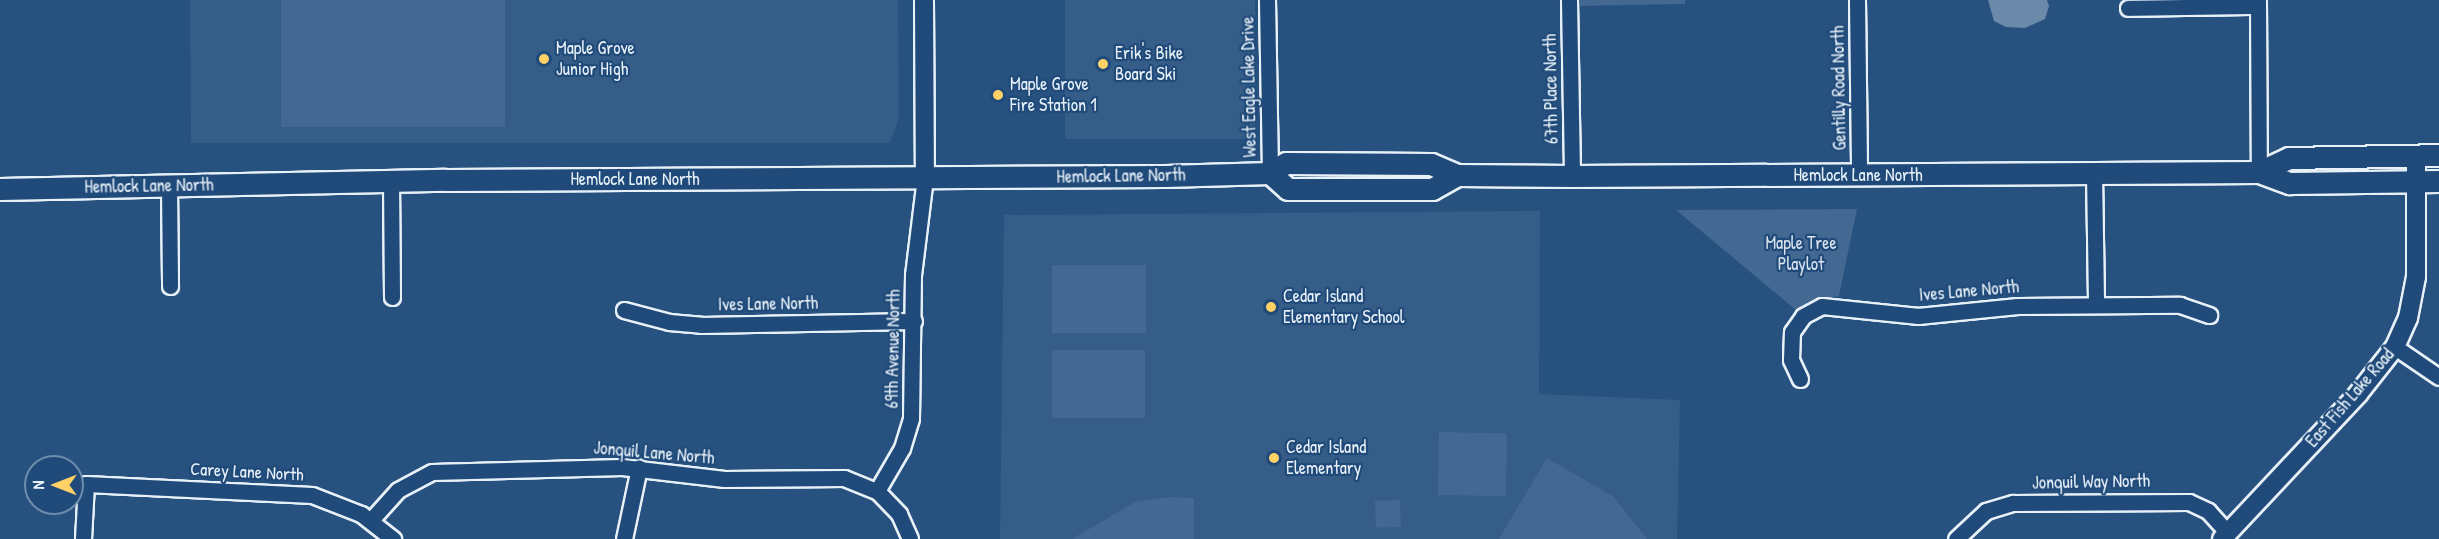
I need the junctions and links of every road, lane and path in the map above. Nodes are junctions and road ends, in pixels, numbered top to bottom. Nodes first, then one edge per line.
1 (924, 0) edge
2 (1267, 0) edge
3 (1569, 0) edge
4 (1857, 0) edge
5 (2258, 3) edge
6 (2128, 8) dead end
7 (2416, 155) junction
8 (2439, 155) edge
9 (2259, 172) junction
10 (1270, 173) junction
11 (2094, 174) junction
12 (1859, 175) junction
13 (1572, 176) junction
14 (925, 177) junction
15 (391, 181) junction
16 (2416, 181) junction
17 (2439, 181) edge
18 (169, 186) junction
19 (0, 189) edge
20 (170, 286) dead end
21 (392, 297) dead end
22 (2096, 304) junction
23 (624, 310) dead end
24 (2209, 315) dead end
25 (914, 321) junction
26 (2396, 347) junction
27 (2439, 377) edge
28 (1800, 379) dead end
29 (639, 468) junction
30 (877, 491) junction
31 (371, 520) junction
32 (2225, 536) edge
33 (83, 539) edge
34 (393, 539) edge
35 (624, 539) edge
36 (909, 539) edge
37 (1956, 539) edge

1 - 14 street
2 - 10 street, West Eagle Lake Drive
3 - 13 street, 67th Place North
4 - 12 street, Gentilly Road North
5 - 6 street
5 - 9 street
7 - 8 main road, Hemlock Lane North
7 - 9 main road, Hemlock Lane North
7 - 16 street, East Fish Lake Road
9 - 11 main road, Hemlock Lane North
9 - 16 main road, Hemlock Lane North
10 - 13 main road, Hemlock Lane North
10 - 14 main road, Hemlock Lane North
11 - 12 main road, Hemlock Lane North
11 - 22 street
12 - 13 main road, Hemlock Lane North
14 - 15 main road, Hemlock Lane North
14 - 25 street, 69th Avenue North
15 - 18 main road, Hemlock Lane North
15 - 21 street
16 - 17 main road, Hemlock Lane North
16 - 26 street, East Fish Lake Road
18 - 19 main road, Hemlock Lane North
18 - 20 street
22 - 24 street, Ives Lane North
22 - 28 street, Ives Lane North
23 - 25 street, Ives Lane North
25 - 30 street, 69th Avenue North
26 - 27 street
26 - 32 street, East Fish Lake Road
29 - 30 street, Jonquil Lane North
29 - 31 street, Jonquil Lane North
29 - 35 street
30 - 36 street
31 - 33 street, Carey Lane North
31 - 34 street, Carey Lane North
32 - 37 street, Jonquil Way North

